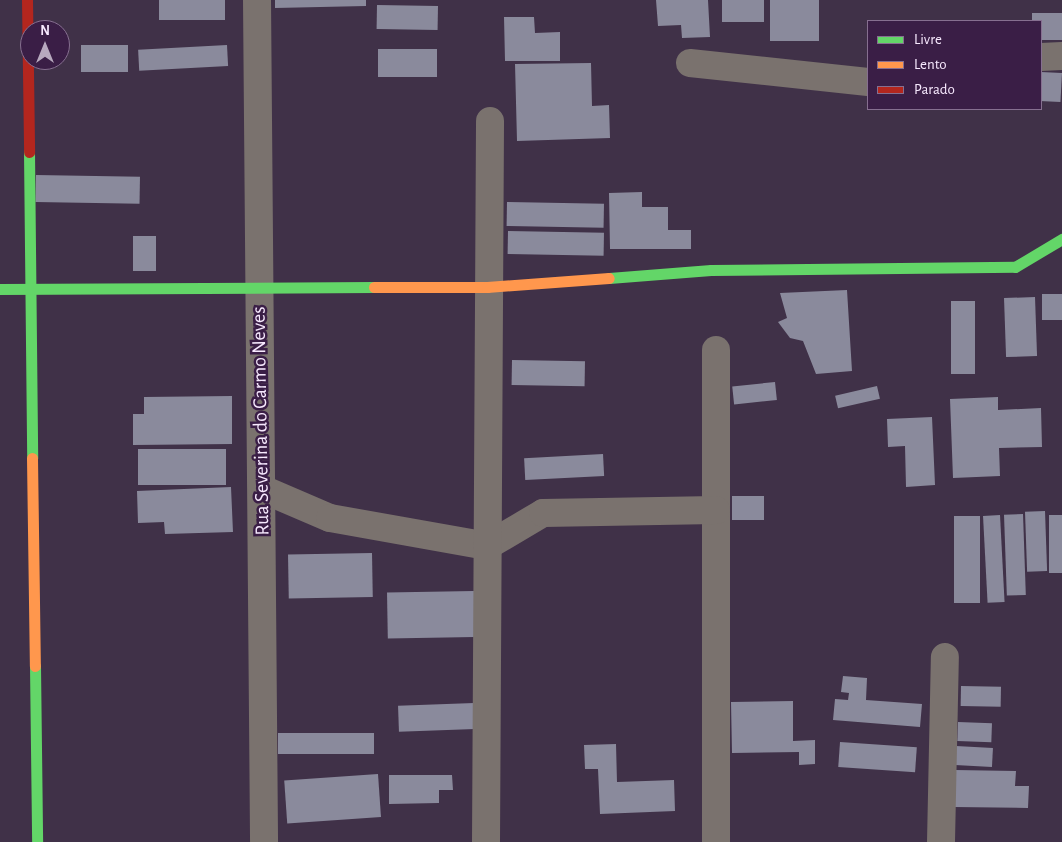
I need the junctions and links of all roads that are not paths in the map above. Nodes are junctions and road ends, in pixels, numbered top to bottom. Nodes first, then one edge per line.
1 (27, 0) edge
2 (257, 0) edge
3 (1062, 56) edge
4 (1042, 57) edge
5 (690, 63) dead end
6 (867, 82) edge
7 (490, 121) dead end
8 (1062, 239) edge
9 (487, 287) junction
10 (31, 288) junction
11 (0, 289) edge
12 (260, 289) junction
13 (716, 350) dead end
14 (262, 489) junction
15 (716, 510) junction
16 (486, 546) junction
17 (945, 657) dead end
18 (37, 842) edge
19 (264, 842) edge
20 (486, 842) edge
21 (716, 842) edge
22 (941, 842) edge

1 - 10 street
2 - 12 street, Rua Severina do Carmo Neves
3 - 4 street
5 - 6 street
7 - 9 street
8 - 9 street
9 - 12 street
9 - 16 street
10 - 11 street
10 - 12 street
10 - 18 street
12 - 14 street, Rua Severina do Carmo Neves
13 - 15 street
14 - 16 street
14 - 19 street, Rua Severina do Carmo Neves
15 - 16 street
15 - 21 street
16 - 20 street
17 - 22 street

